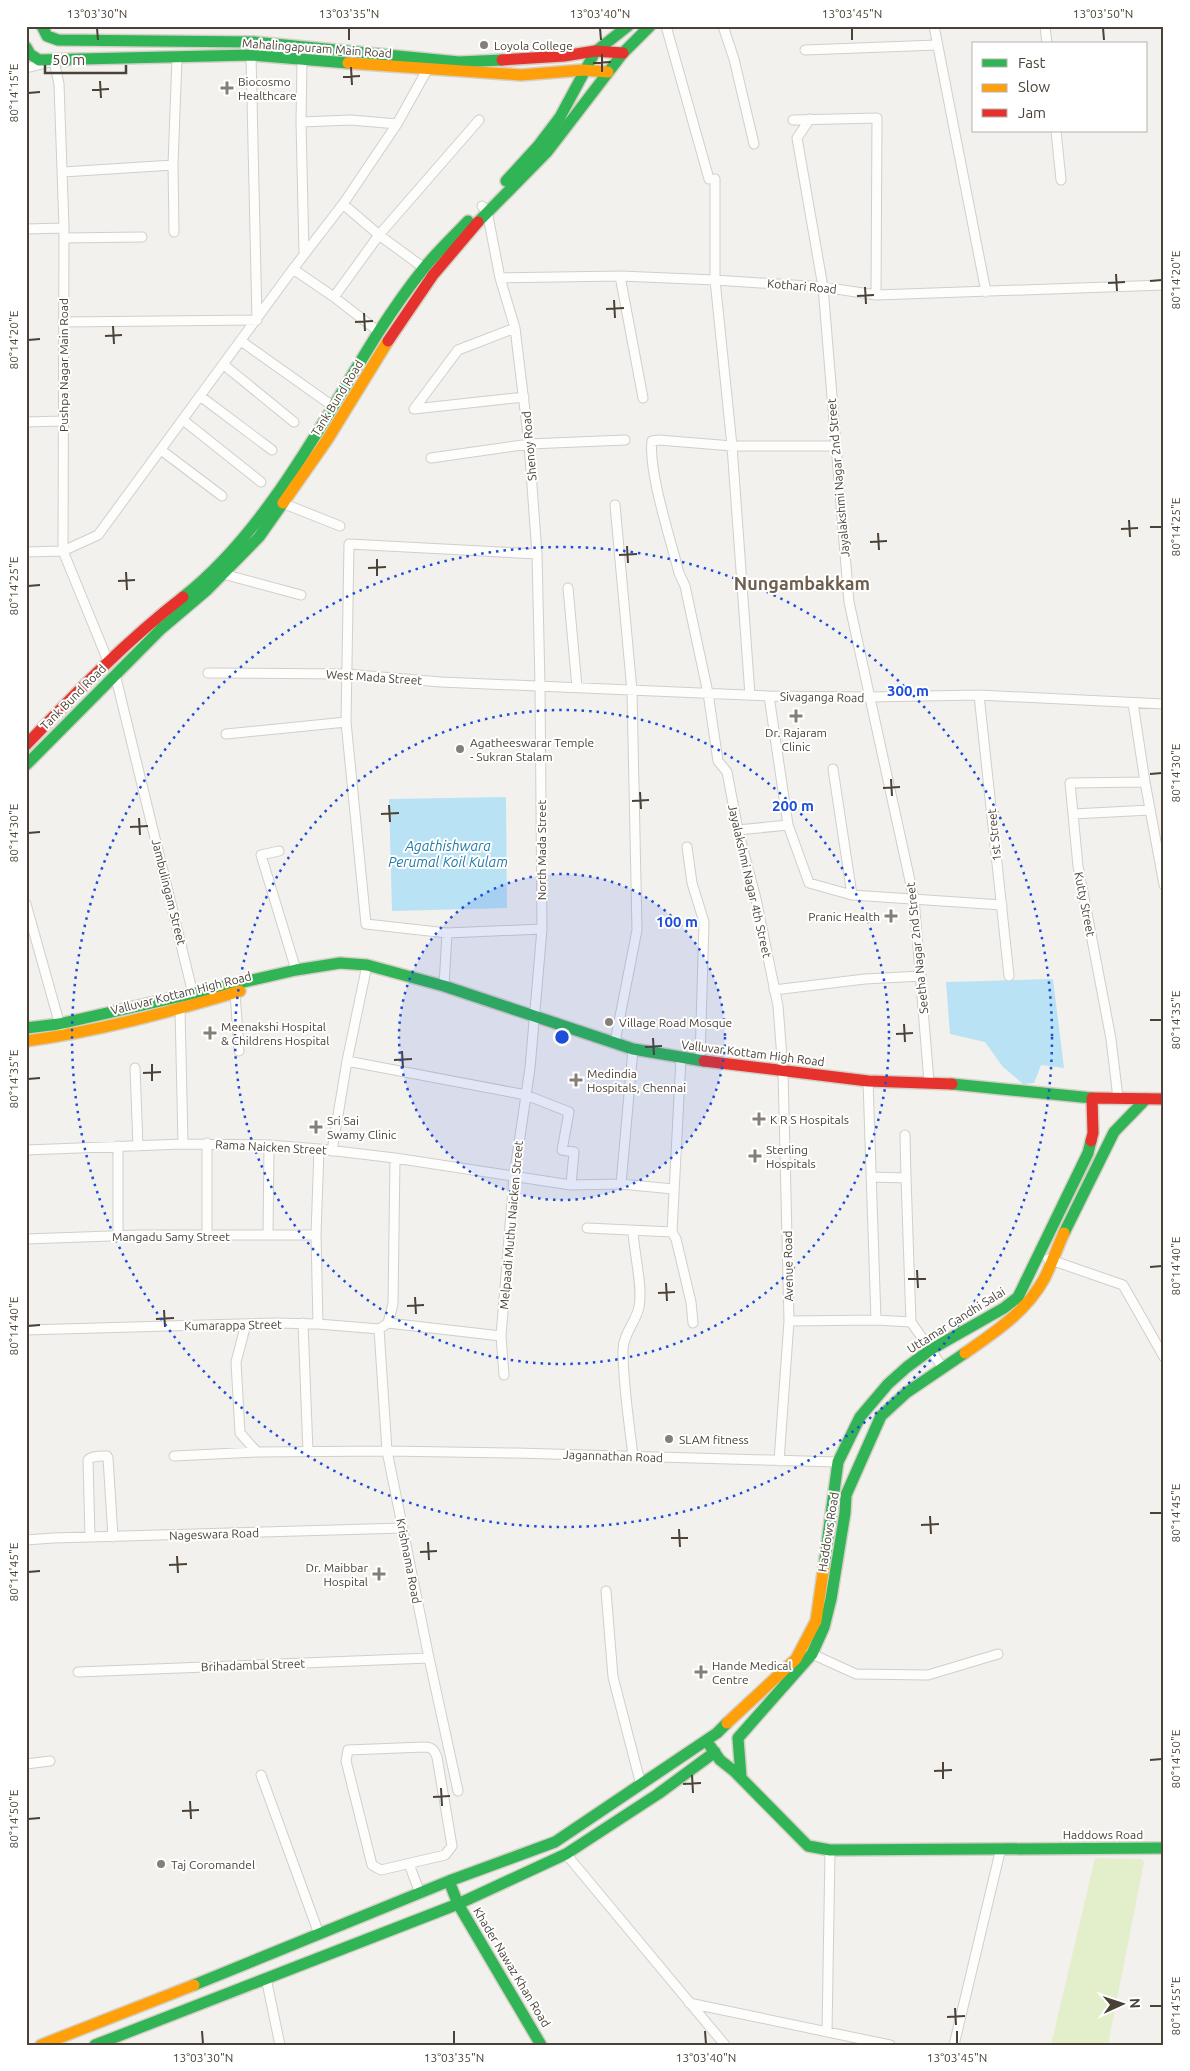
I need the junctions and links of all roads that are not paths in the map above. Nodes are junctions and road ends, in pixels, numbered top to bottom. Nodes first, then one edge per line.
1 (42, 26) edge
2 (628, 26) edge
3 (650, 26) edge
4 (666, 26) edge
5 (724, 26) edge
6 (934, 26) edge
7 (1046, 26) edge
8 (58, 40) junction
9 (1047, 42) edge
10 (936, 45) junction
11 (26, 47) edge
12 (805, 50) dead end
13 (595, 51) junction
14 (623, 53) junction
15 (250, 55) junction
16 (177, 58) junction
17 (302, 60) junction
18 (54, 61) junction
19 (26, 68) edge
20 (428, 70) junction
21 (583, 70) junction
22 (608, 72) junction
23 (479, 120) dead end
24 (793, 120) dead end
25 (810, 120) junction
26 (301, 122) junction
27 (397, 124) junction
28 (1056, 132) edge
29 (754, 144) dead end
30 (173, 165) junction
31 (63, 172) junction
32 (1061, 180) dead end
33 (344, 204) junction
34 (485, 208) junction
35 (26, 228) edge
36 (64, 228) junction
37 (174, 232) dead end
38 (380, 235) junction
39 (142, 237) dead end
40 (64, 238) junction
41 (304, 254) junction
42 (424, 268) junction
43 (292, 269) junction
44 (620, 276) junction
45 (500, 278) junction
46 (716, 280) junction
47 (1164, 285) edge
48 (823, 287) junction
49 (986, 292) junction
50 (876, 295) junction
51 (334, 297) junction
52 (257, 320) junction
53 (63, 322) junction
54 (515, 328) junction
55 (380, 332) junction
56 (241, 341) junction
57 (224, 365) junction
58 (200, 396) junction
59 (524, 397) junction
60 (642, 398) dead end
61 (334, 407) junction
62 (183, 420) junction
63 (62, 421) junction
64 (26, 422) edge
65 (294, 422) dead end
66 (625, 440) dead end
67 (529, 444) junction
68 (732, 446) junction
69 (835, 446) junction
70 (161, 450) junction
71 (272, 450) dead end
72 (431, 458) dead end
73 (261, 482) dead end
74 (222, 496) dead end
75 (282, 503) junction
76 (615, 505) dead end
77 (340, 526) dead end
78 (63, 551) junction
79 (26, 552) edge
80 (537, 554) junction
81 (218, 571) junction
82 (568, 588) dead end
83 (301, 595) dead end
84 (108, 661) junction
85 (208, 673) dead end
86 (115, 674) junction
87 (346, 674) junction
88 (540, 685) junction
89 (577, 687) junction
90 (632, 691) junction
91 (708, 693) junction
92 (750, 695) junction
93 (979, 695) junction
94 (769, 696) junction
95 (870, 698) junction
96 (1133, 703) junction
97 (1164, 704) edge
98 (346, 722) junction
99 (226, 734) dead end
100 (26, 745) edge
101 (26, 765) edge
102 (834, 770) dead end
103 (1145, 782) junction
104 (1150, 810) junction
105 (1073, 814) junction
106 (788, 825) junction
107 (738, 830) junction
108 (688, 847) dead end
109 (279, 851) dead end
110 (1164, 885) edge
111 (852, 894) junction
112 (914, 898) junction
113 (26, 904) edge
114 (1002, 905) junction
115 (542, 928) junction
116 (447, 933) junction
117 (340, 963) junction
118 (367, 965) junction
119 (296, 970) junction
120 (920, 976) junction
121 (1009, 976) dead end
122 (444, 986) junction
123 (774, 990) junction
124 (235, 992) junction
125 (194, 994) junction
126 (180, 1008) junction
127 (535, 1016) junction
128 (59, 1024) junction
129 (26, 1028) edge
130 (63, 1036) junction
131 (26, 1041) edge
132 (615, 1042) junction
133 (633, 1049) junction
134 (239, 1051) dead end
135 (681, 1058) junction
136 (700, 1060) junction
137 (347, 1061) junction
138 (135, 1068) dead end
139 (783, 1071) junction
140 (868, 1081) junction
141 (929, 1082) junction
142 (526, 1095) junction
143 (1092, 1098) junction
144 (1118, 1098) junction
145 (1146, 1099) junction
146 (1164, 1099) edge
147 (905, 1135) dead end
148 (207, 1143) junction
149 (183, 1144) junction
150 (269, 1145) junction
151 (118, 1146) junction
152 (138, 1146) junction
153 (319, 1149) junction
154 (26, 1150) edge
155 (332, 1150) junction
156 (395, 1158) junction
157 (514, 1177) junction
158 (871, 1177) junction
159 (906, 1178) junction
160 (621, 1184) junction
161 (571, 1185) junction
162 (673, 1189) junction
163 (587, 1228) dead end
164 (633, 1231) junction
165 (672, 1232) junction
166 (207, 1235) junction
167 (268, 1235) junction
168 (316, 1235) junction
169 (118, 1236) junction
170 (26, 1239) edge
171 (1040, 1255) junction
172 (1051, 1260) junction
173 (876, 1320) junction
174 (789, 1321) junction
175 (912, 1322) junction
176 (303, 1323) junction
177 (388, 1323) junction
178 (693, 1323) dead end
179 (246, 1324) junction
180 (318, 1324) junction
181 (379, 1329) junction
182 (26, 1330) edge
183 (501, 1336) junction
184 (930, 1350) junction
185 (1164, 1357) edge
186 (943, 1368) junction
187 (504, 1374) dead end
188 (387, 1451) junction
189 (257, 1452) junction
190 (308, 1452) junction
191 (174, 1456) dead end
192 (633, 1456) junction
193 (779, 1461) junction
194 (838, 1462) junction
195 (403, 1528) junction
196 (113, 1536) junction
197 (90, 1537) junction
198 (26, 1540) edge
199 (606, 1591) dead end
200 (998, 1654) dead end
201 (815, 1656) junction
202 (429, 1658) junction
203 (78, 1672) dead end
204 (705, 1741) junction
205 (715, 1752) junction
206 (50, 1761) dead end
207 (26, 1764) edge
208 (261, 1776) dead end
209 (740, 1778) junction
210 (638, 1787) junction
211 (458, 1791) dead end
212 (634, 1810) junction
213 (596, 1815) junction
214 (617, 1821) junction
215 (1001, 1848) junction
216 (1164, 1848) edge
217 (830, 1850) junction
218 (566, 1854) junction
219 (409, 1864) junction
220 (449, 1881) junction
221 (420, 1893) junction
222 (458, 1904) junction
223 (319, 1934) junction
224 (266, 1978) junction
225 (689, 2003) junction
226 (827, 2032) junction
227 (40, 2045) edge
228 (95, 2045) edge
229 (280, 2045) edge
230 (541, 2045) edge
231 (725, 2045) edge
232 (890, 2045) edge
233 (954, 2045) edge

1 - 8 main road
2 - 13 main road, Tank Bund Road
3 - 14 main road, Tank Bund Road
4 - 46 street
5 - 29 street
6 - 10 street
7 - 9 street
8 - 13 main road, Mahalingapuram Main Road
8 - 18 main road
10 - 12 street
10 - 49 street
11 - 18 main road, Mahalingapuram Main Road
13 - 14 main road, Mahalingapuram Main Road
13 - 21 main road, Tank Bund Road
14 - 22 main road, Tank Bund Road
15 - 16 main road, Mahalingapuram Main Road
15 - 17 main road, Mahalingapuram Main Road
15 - 52 street
16 - 18 main road, Mahalingapuram Main Road
16 - 30 street
17 - 20 main road, Mahalingapuram Main Road
17 - 26 street
18 - 19 street
18 - 31 street, Pushpa Nagar Main Road
20 - 21 main road, Mahalingapuram Main Road
20 - 27 street
21 - 22 main road, Mahalingapuram Main Road
21 - 34 main road, Tank Bund Road
22 - 34 main road, Tank Bund Road
23 - 38 street
24 - 25 street
25 - 48 street, Jayalakshmi Nagar 2nd Street
25 - 50 street
26 - 27 street
26 - 41 street
27 - 33 street
28 - 32 street
30 - 31 street
30 - 37 street
31 - 36 street, Pushpa Nagar Main Road
33 - 38 street
33 - 41 street
34 - 42 main road, Tank Bund Road
34 - 45 street, Shenoy Road
34 - 75 main road, Tank Bund Road
35 - 36 street
36 - 40 street, Pushpa Nagar Main Road
38 - 42 street
38 - 51 street
39 - 40 street
40 - 53 street, Pushpa Nagar Main Road
41 - 43 street
42 - 55 main road, Tank Bund Road
43 - 51 street
43 - 52 street
44 - 45 street, Kothari Road
44 - 46 street, Kothari Road
44 - 60 street
45 - 54 street, Shenoy Road
46 - 48 street, Kothari Road
46 - 68 street
47 - 49 street, Kothari Road
48 - 50 street, Kothari Road
48 - 69 street, Jayalakshmi Nagar 2nd Street
49 - 50 street, Kothari Road
51 - 55 street
52 - 53 street
52 - 56 street
53 - 63 street, Pushpa Nagar Main Road
54 - 59 street, Shenoy Road
54 - 59 street
55 - 61 main road, Tank Bund Road
56 - 57 street
56 - 61 street
57 - 58 street
57 - 65 street
58 - 62 street
58 - 71 street
59 - 67 street, Shenoy Road
61 - 81 main road, Tank Bund Road
62 - 70 street
62 - 73 street
63 - 64 street
63 - 78 street, Pushpa Nagar Main Road
66 - 67 street
67 - 72 street
67 - 80 street, Shenoy Road
68 - 69 street
68 - 91 street, Jayalakshmi Nagar 4th Street
68 - 92 street
69 - 95 street, Jayalakshmi Nagar 2nd Street
70 - 74 street
70 - 78 street
75 - 77 street
75 - 81 main road, Tank Bund Road
76 - 90 street
78 - 79 street
78 - 84 street, Pushpa Nagar Main Road
80 - 87 street
80 - 88 street, Shenoy Road
81 - 83 street
81 - 84 main road, Tank Bund Road
81 - 86 main road, Tank Bund Road
82 - 89 street
84 - 100 main road, Tank Bund Road
85 - 87 street, West Mada Street
86 - 101 main road, Tank Bund Road
86 - 125 street, Jambulingam Street
87 - 88 street, West Mada Street
87 - 98 street
88 - 89 street, Sivaganga Road
88 - 115 street, North Mada Street
89 - 90 street, Sivaganga Road
90 - 91 street, Sivaganga Road
90 - 132 street
91 - 92 street, Sivaganga Road
91 - 107 street, Jayalakshmi Nagar 4th Street
92 - 94 street, Sivaganga Road
93 - 95 street, Sivaganga Road
93 - 96 street, Sivaganga Road
93 - 114 street, 1st Street
94 - 95 street, Sivaganga Road
94 - 106 street
95 - 112 street, Seetha Nagar 2nd Street
96 - 97 street, Sivaganga Road
96 - 103 street
98 - 99 street
98 - 116 street
102 - 111 street
103 - 104 street
103 - 105 street, Kutty Street
104 - 105 street
104 - 110 street
105 - 144 street, Kutty Street
106 - 107 street
106 - 111 street
107 - 123 street, Jayalakshmi Nagar 4th Street
108 - 136 street
109 - 119 street
111 - 112 street
112 - 114 street
112 - 120 street, Seetha Nagar 2nd Street
113 - 128 street
114 - 121 street, 1st Street
115 - 116 street
115 - 127 street, North Mada Street
116 - 122 street
117 - 118 main road, Valluvar Kottam High Road
117 - 119 main road, Valluvar Kottam High Road
117 - 124 main road, Valluvar Kottam High Road
118 - 122 main road, Valluvar Kottam High Road
118 - 137 street
119 - 125 main road, Valluvar Kottam High Road
120 - 123 street
120 - 141 street, Seetha Nagar 2nd Street
122 - 127 main road, Valluvar Kottam High Road
123 - 139 street, Jayalakshmi Nagar 4th Street
124 - 126 main road, Valluvar Kottam High Road
124 - 134 street
125 - 128 main road, Valluvar Kottam High Road
126 - 130 main road, Valluvar Kottam High Road
126 - 149 street
127 - 132 main road, Valluvar Kottam High Road
127 - 142 street, Melpaadi Muthu Naicken Street
128 - 129 main road, Valluvar Kottam High Road
128 - 130 street
130 - 131 main road, Valluvar Kottam High Road
132 - 133 main road, Valluvar Kottam High Road
133 - 135 main road, Valluvar Kottam High Road
133 - 160 street
135 - 136 main road, Valluvar Kottam High Road
135 - 162 street
136 - 139 main road, Valluvar Kottam High Road
137 - 142 street
137 - 155 street
138 - 152 street
139 - 140 main road, Valluvar Kottam High Road
139 - 174 street, Avenue Road
140 - 141 main road, Valluvar Kottam High Road
140 - 158 street
141 - 143 main road, Valluvar Kottam High Road
142 - 157 street, Melpaadi Muthu Naicken Street
142 - 161 street
143 - 144 main road, Valluvar Kottam High Road
143 - 171 main road, Uttamar Gandhi Salai
144 - 145 main road, Valluvar Kottam High Road
145 - 146 main road, Valluvar Kottam High Road
145 - 172 main road
147 - 159 street
148 - 149 street, Rama Naicken Street
148 - 150 street, Rama Naicken Street
148 - 166 street
149 - 152 street, Rama Naicken Street
150 - 153 street, Rama Naicken Street
150 - 167 street
151 - 152 street, Rama Naicken Street
151 - 154 street, Rama Naicken Street
151 - 169 street
153 - 155 street, Rama Naicken Street
153 - 168 street
155 - 156 street, Rama Naicken Street
156 - 157 street, Rama Naicken Street
156 - 177 street
157 - 161 street, Rama Naicken Street
157 - 183 street, Melpaadi Muthu Naicken Street
158 - 159 street
158 - 173 street
159 - 175 street
160 - 161 street, Rama Naicken Street
160 - 162 street, Rama Naicken Street
162 - 165 street
163 - 164 street
164 - 165 street
164 - 192 street
165 - 178 street
166 - 167 street, Mangadu Samy Street
166 - 169 street, Mangadu Samy Street
167 - 168 street, Mangadu Samy Street
168 - 180 street
169 - 170 street, Mangadu Samy Street
171 - 172 street
171 - 184 main road, Uttamar Gandhi Salai
172 - 185 street
172 - 186 main road, Haddows Road
173 - 174 street
173 - 175 street
174 - 193 street, Avenue Road
175 - 184 street
176 - 179 street, Kumarappa Street
176 - 180 street, Kumarappa Street
176 - 190 street
177 - 181 street
177 - 183 street
179 - 182 street, Kumarappa Street
179 - 189 street
180 - 181 street, Kumarappa Street
181 - 188 street, Krishnama Road
183 - 187 street, Melpaadi Muthu Naicken Street
184 - 186 street
184 - 194 main road, Uttamar Gandhi Salai
186 - 201 main road, Haddows Road
188 - 190 street, Jagannathan Road
188 - 192 street, Jagannathan Road
188 - 195 street, Krishnama Road
189 - 190 street, Jagannathan Road
189 - 191 street, Jagannathan Road
192 - 193 street, Jagannathan Road
193 - 194 street, Jagannathan Road
194 - 204 main road, Uttamar Gandhi Salai
195 - 196 street, Nageswara Road
195 - 202 street, Krishnama Road
196 - 197 street, Nageswara Road
196 - 197 street
197 - 198 street, Nageswara Road
199 - 210 street
200 - 201 street
201 - 209 main road, Haddows Road
202 - 203 street, Brihadambal Street
202 - 211 street, Krishnama Road
204 - 205 main road, Haddows Road
204 - 210 main road, Uttamar Gandhi Salai
205 - 209 main road, Haddows Road
205 - 212 main road
206 - 207 street
208 - 223 street
209 - 217 main road, Haddows Road
210 - 212 main road
210 - 213 main road, Uttamar Gandhi Salai
212 - 214 main road
213 - 214 main road
213 - 220 main road, Uttamar Gandhi Salai
214 - 218 main road
215 - 216 main road, Haddows Road
215 - 217 main road, Haddows Road
215 - 233 street
217 - 226 street
218 - 222 main road
218 - 225 street
219 - 219 street
219 - 221 street
220 - 221 main road, Uttamar Gandhi Salai
220 - 222 main road, Khader Nawaz Khan Road
221 - 223 main road, Uttamar Gandhi Salai
222 - 224 main road
222 - 230 main road, Khader Nawaz Khan Road
223 - 227 main road, Uttamar Gandhi Salai
224 - 228 main road
224 - 229 street
225 - 226 street
225 - 231 street
226 - 232 street

